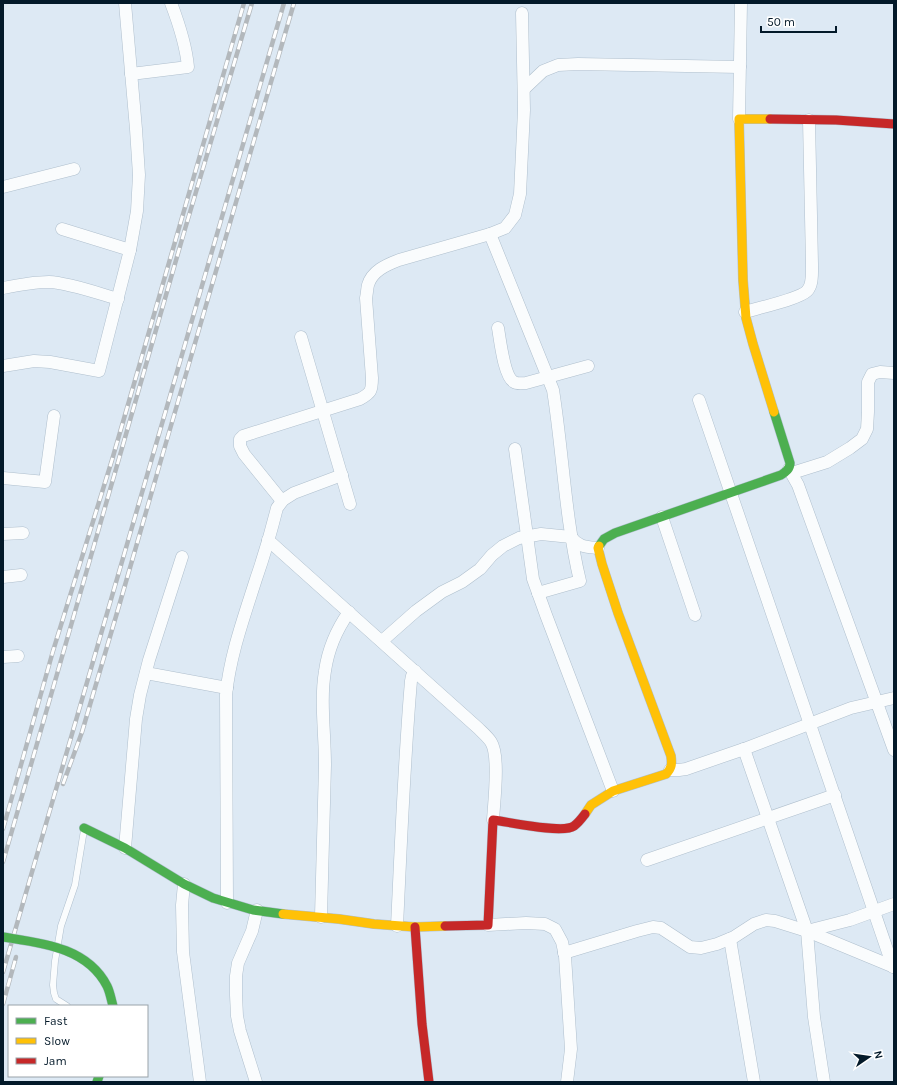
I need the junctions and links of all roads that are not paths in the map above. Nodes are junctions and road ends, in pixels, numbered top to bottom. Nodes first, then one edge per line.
1 (125, 3) edge
2 (171, 3) edge
3 (741, 3) edge
4 (522, 13) dead end
5 (740, 67) junction
6 (131, 74) junction
7 (524, 89) junction
8 (739, 119) junction
9 (809, 120) junction
10 (894, 124) edge
11 (74, 169) dead end
12 (3, 187) edge
13 (62, 229) dead end
14 (490, 234) junction
15 (130, 250) junction
16 (3, 288) edge
17 (118, 299) junction
18 (745, 312) junction
19 (498, 328) dead end
20 (301, 337) dead end
21 (3, 366) edge
22 (588, 366) dead end
23 (894, 373) edge
24 (548, 376) junction
25 (699, 400) dead end
26 (323, 411) junction
27 (54, 416) dead end
28 (515, 449) dead end
29 (791, 471) junction
30 (342, 475) junction
31 (3, 478) edge
32 (730, 493) junction
33 (282, 501) junction
34 (350, 504) dead end
35 (662, 517) junction
36 (23, 533) dead end
37 (3, 534) edge
38 (527, 537) junction
39 (571, 537) junction
40 (268, 540) junction
41 (598, 548) junction
42 (182, 557) dead end
43 (21, 575) dead end
44 (3, 577) edge
45 (538, 593) junction
46 (349, 612) junction
47 (695, 615) dead end
48 (382, 642) junction
49 (18, 656) dead end
50 (3, 657) edge
51 (415, 672) junction
52 (146, 673) junction
53 (227, 688) junction
54 (894, 698) edge
55 (877, 702) junction
56 (810, 724) junction
57 (744, 749) junction
58 (894, 750) edge
59 (670, 770) junction
60 (613, 790) junction
61 (835, 796) junction
62 (767, 818) junction
63 (493, 820) junction
64 (84, 828) joint
65 (124, 848) junction
66 (646, 860) dead end
67 (184, 884) junction
68 (227, 902) junction
69 (894, 904) edge
70 (256, 910) junction
71 (874, 911) junction
72 (321, 917) junction
73 (488, 925) junction
74 (397, 926) junction
75 (415, 927) junction
76 (807, 932) junction
77 (3, 937) edge
78 (730, 939) junction
79 (564, 952) junction
80 (894, 967) edge
81 (65, 1005) edge
82 (113, 1005) edge
83 (200, 1082) edge
84 (256, 1082) edge
85 (429, 1082) edge
86 (567, 1082) edge
87 (754, 1082) edge
88 (824, 1082) edge

1 - 6 street
2 - 6 street
3 - 5 street
4 - 7 street
5 - 7 street
5 - 8 street
6 - 15 street
7 - 14 street
8 - 9 street
8 - 18 street
9 - 10 street
9 - 18 street
11 - 12 street
13 - 15 street
14 - 24 street
14 - 26 street
15 - 17 street
16 - 17 street
17 - 21 street
18 - 29 street
19 - 24 street
20 - 26 street
22 - 24 street
23 - 29 street
24 - 39 street
25 - 32 street
26 - 30 street
26 - 33 street
27 - 31 street
28 - 38 street
29 - 32 street
29 - 55 street
30 - 33 street
30 - 34 street
32 - 35 street
32 - 56 street
33 - 40 street
35 - 41 street
35 - 47 street
36 - 37 street
38 - 39 street
38 - 45 street
38 - 48 street
39 - 41 street
39 - 45 street
40 - 46 street
40 - 53 street
41 - 59 street
42 - 52 street
43 - 44 street
45 - 60 street
46 - 48 street
46 - 72 street
48 - 51 street
49 - 50 street
51 - 63 street
51 - 74 street
52 - 53 street
52 - 65 street
53 - 68 street
54 - 55 street
55 - 56 street
55 - 58 street
56 - 57 street
56 - 61 street
57 - 59 street
57 - 62 street
59 - 60 street
60 - 63 street
61 - 62 street
61 - 71 street
62 - 66 street
62 - 76 street
63 - 73 street
64 - 65 street
64 - 81 lane
65 - 67 street
67 - 68 street
67 - 83 street
68 - 70 street
69 - 71 street
70 - 72 street
70 - 84 street
71 - 76 street
71 - 80 street
72 - 74 street
73 - 75 street
73 - 79 street
74 - 75 street
75 - 85 street
76 - 78 street
76 - 80 street
76 - 88 street
77 - 82 street, bridge
78 - 79 street
78 - 87 street
79 - 86 street

